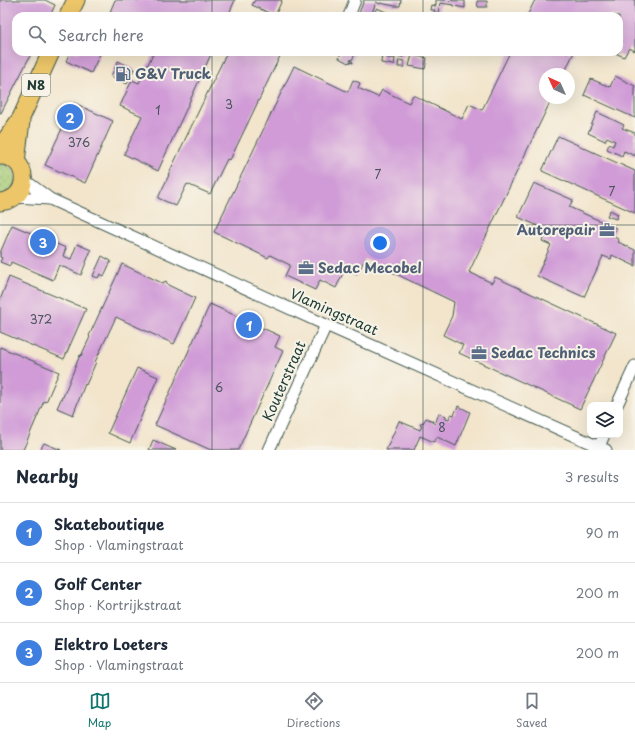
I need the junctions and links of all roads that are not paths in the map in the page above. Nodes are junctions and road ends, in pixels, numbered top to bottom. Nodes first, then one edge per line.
1 (76, 0) edge
2 (353, 1) edge
3 (70, 12) edge
4 (350, 12) edge
5 (49, 56) edge
6 (21, 118) junction
7 (0, 148) edge
8 (8, 159) edge
9 (23, 179) junction
10 (50, 199) junction
11 (8, 200) edge
12 (326, 325) junction
13 (635, 366) edge
14 (618, 402) edge
15 (604, 438) edge
16 (603, 448) edge
17 (269, 450) edge

1 - 3 main road
2 - 4 street
5 - 6 main road, N8
6 - 7 main road, N8
6 - 8 main road, N8
8 - 9 main road
9 - 10 street, Vlamingstraat
9 - 11 main road
10 - 11 street, Vlamingstraat
10 - 12 street, Vlamingstraat
12 - 16 street, Vlamingstraat
12 - 17 street, Kouterstraat
13 - 14 street
15 - 16 street

